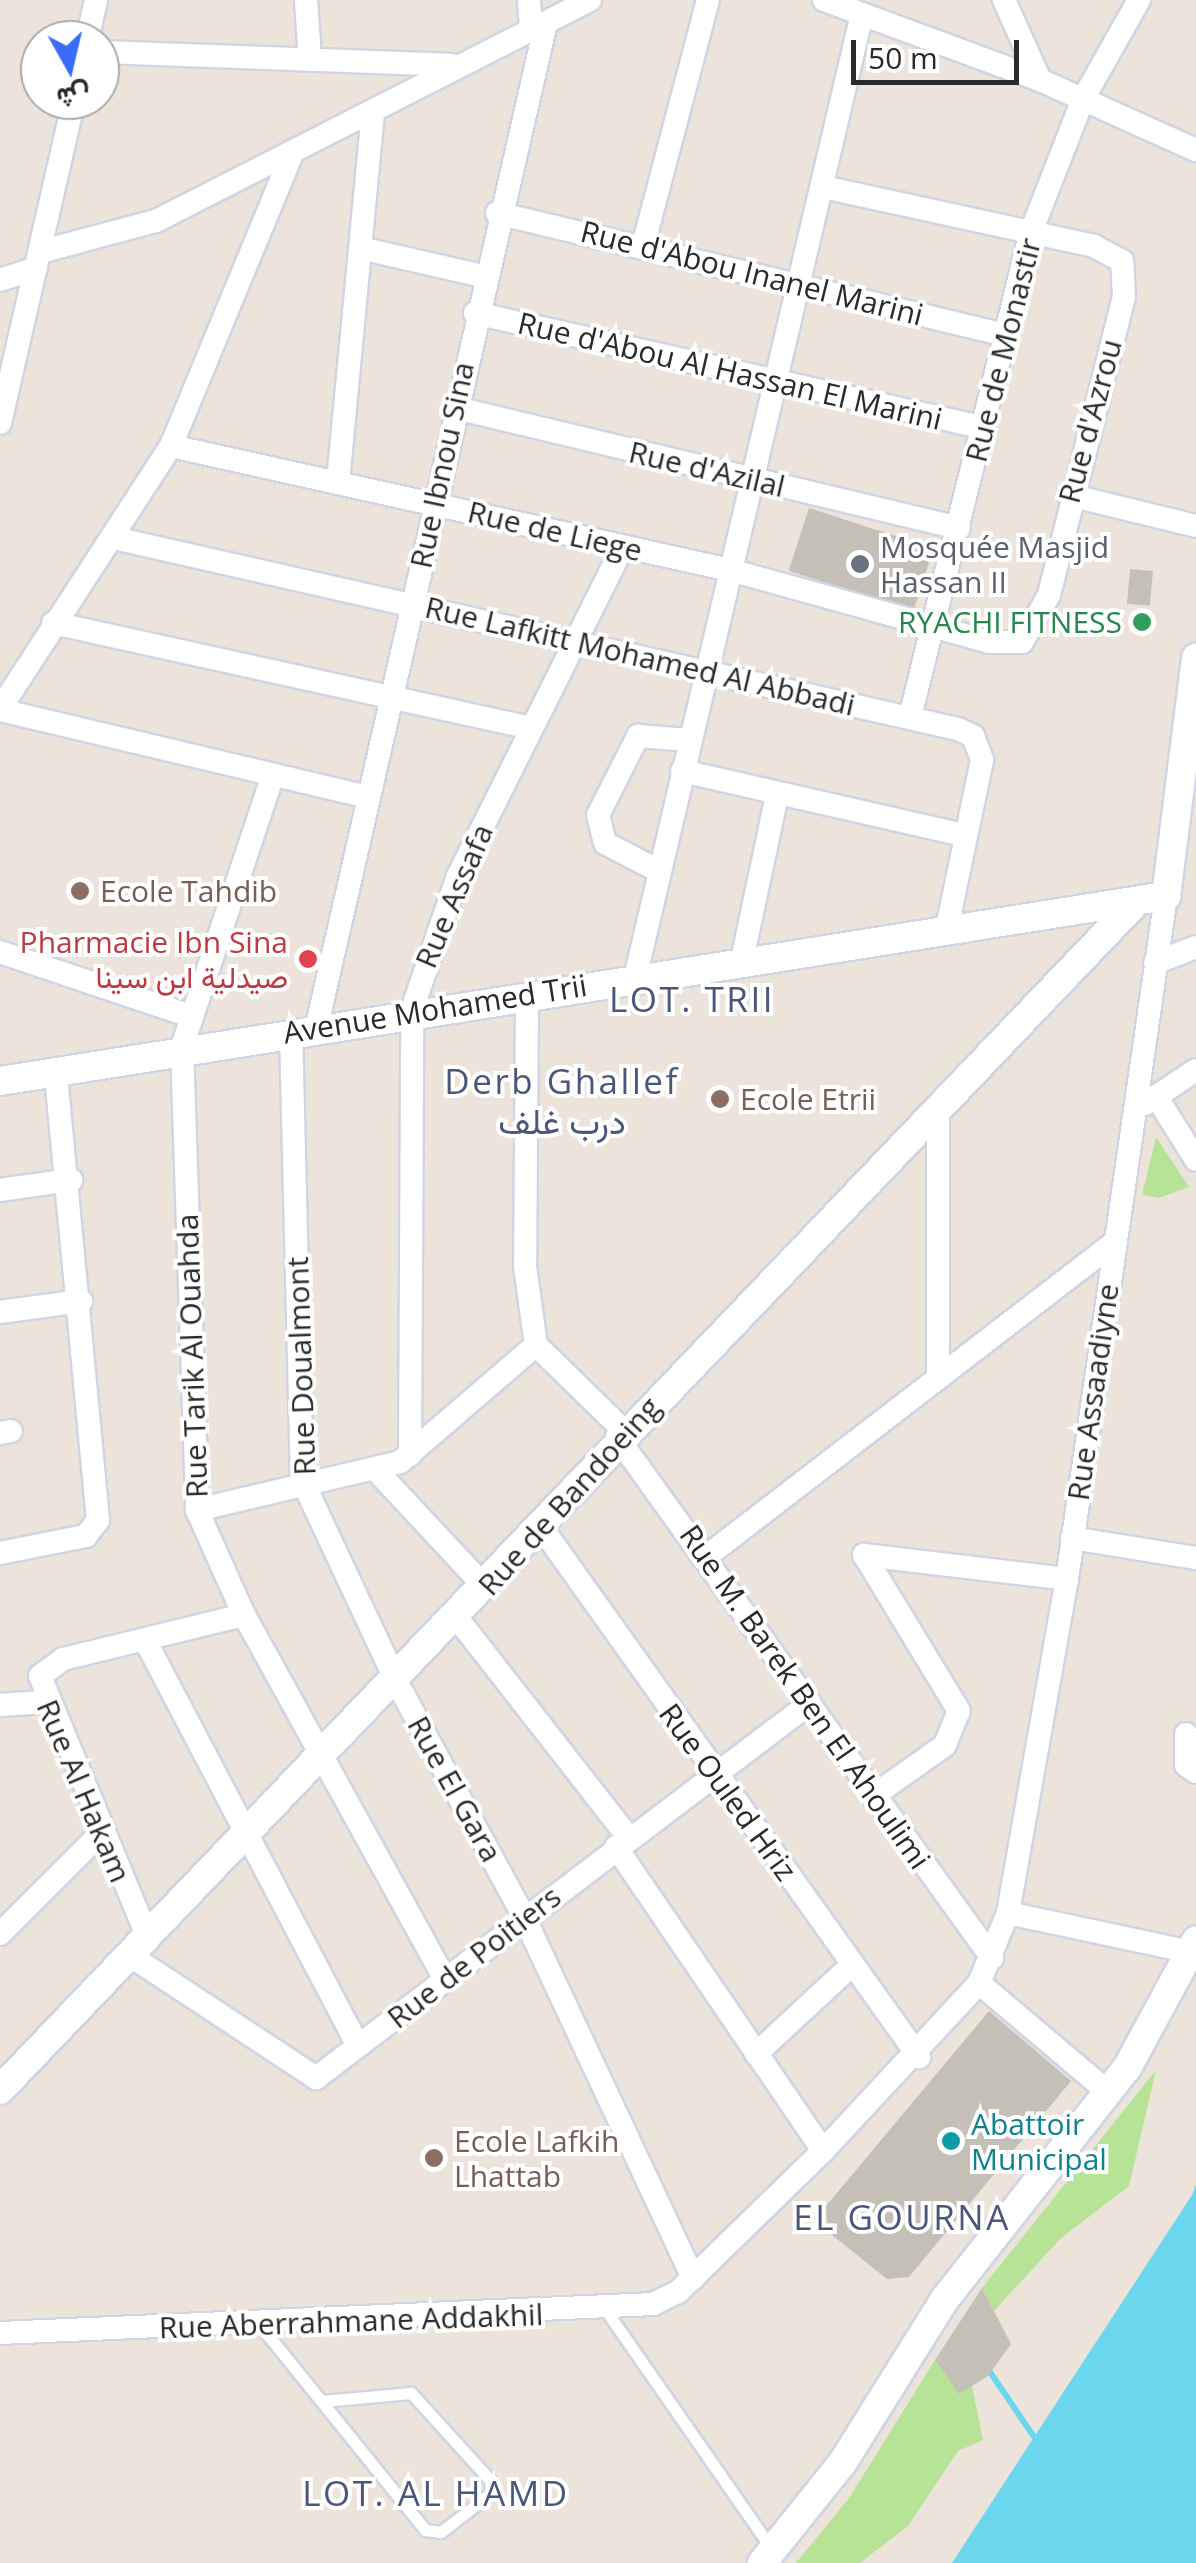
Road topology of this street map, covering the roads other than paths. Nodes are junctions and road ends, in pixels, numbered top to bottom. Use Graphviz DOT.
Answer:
graph roads {
  1 [pos="306,0"];
  2 [pos="529,0"];
  3 [pos="590,0"];
  4 [pos="708,0"];
  5 [pos="824,0"];
  6 [pos="1004,0"];
  7 [pos="1139,0"];
  8 [pos="862,14"];
  9 [pos="538,27"];
  10 [pos="120,53"];
  11 [pos="310,60"];
  12 [pos="452,65"];
  13 [pos="1040,80"];
  14 [pos="1082,99"];
  15 [pos="372,116"];
  16 [pos="70,120"];
  17 [pos="1196,150"];
  18 [pos="292,154"];
  19 [pos="823,187"];
  20 [pos="498,214"];
  21 [pos="1031,232"];
  22 [pos="643,246"];
  23 [pos="364,250"];
  24 [pos="38,260"];
  25 [pos="483,276"];
  26 [pos="0,280"];
  27 [pos="800,284"];
  28 [pos="475,314"];
  29 [pos="1005,335"];
  30 [pos="772,380"];
  31 [pos="456,408"];
  32 [pos="0,424"];
  33 [pos="985,428"];
  34 [pos="170,446"];
  35 [pos="750,480"];
  36 [pos="338,482"];
  37 [pos="1069,496"];
  38 [pos="435,503"];
  39 [pos="1196,526"];
  40 [pos="959,528"];
  41 [pos="114,538"];
  42 [pos="623,547"];
  43 [pos="730,570"];
  44 [pos="412,603"];
  45 [pos="53,623"];
  46 [pos="937,626"];
  47 [pos="576,639"];
  48 [pos="1196,658"];
  49 [pos="705,676"];
  50 [pos="391,696"];
  51 [pos="0,709"];
  52 [pos="910,717"];
  53 [pos="529,728"];
  54 [pos="689,740"];
  55 [pos="682,771"];
  56 [pos="273,775"];
  57 [pos="778,795"];
  58 [pos="363,796"];
  59 [pos="1186,824"];
  60 [pos="964,835"];
  61 [pos="655,869"];
  62 [pos="1168,883"];
  63 [pos="1137,901"];
  64 [pos="947,927"];
  65 [pos="1196,947"];
  66 [pos="0,952"];
  67 [pos="742,960"];
  68 [pos="1155,962"];
  69 [pos="635,978"];
  70 [pos="528,996"];
  71 [pos="412,1010"];
  72 [pos="190,1016"];
  73 [pos="304,1028"];
  74 [pos="182,1046"];
  75 [pos="1196,1070"];
  76 [pos="56,1072"];
  77 [pos="0,1081"];
  78 [pos="1147,1102"];
  79 [pos="938,1114"];
  80 [pos="1196,1160"];
  81 [pos="72,1180"];
  82 [pos="0,1190"];
  83 [pos="1115,1242"];
  84 [pos="81,1301"];
  85 [pos="0,1312"];
  86 [pos="536,1345"];
  87 [pos="938,1377"];
  88 [pos="620,1433"];
  89 [pos="410,1455"];
  90 [pos="375,1469"];
  91 [pos="302,1480"];
  92 [pos="197,1510"];
  93 [pos="540,1524"];
  94 [pos="1072,1538"];
  95 [pos="0,1552"];
  96 [pos="706,1556"];
  97 [pos="1196,1558"];
  98 [pos="1067,1579"];
  99 [pos="486,1588"];
  100 [pos="244,1615"];
  101 [pos="458,1618"];
  102 [pos="146,1642"];
  103 [pos="396,1680"];
  104 [pos="45,1702"];
  105 [pos="810,1703"];
  106 [pos="0,1705"];
  107 [pos="1186,1734"];
  108 [pos="321,1755"];
  109 [pos="1196,1772"];
  110 [pos="714,1774"];
  111 [pos="874,1796"];
  112 [pos="102,1832"];
  113 [pos="246,1833"];
  114 [pos="622,1842"];
  115 [pos="1008,1913"];
  116 [pos="524,1917"];
  117 [pos="0,1934"];
  118 [pos="140,1947"];
  119 [pos="1193,1947"];
  120 [pos="992,1958"];
  121 [pos="852,1964"];
  122 [pos="444,1978"];
  123 [pos="979,1983"];
  124 [pos="358,2046"];
  125 [pos="756,2054"];
  126 [pos="919,2057"];
  127 [pos="0,2090"];
  128 [pos="1109,2092"];
  129 [pos="823,2151"];
  130 [pos="693,2278"];
  131 [pos="607,2312"];
  132 [pos="258,2324"];
  133 [pos="0,2333"];
  134 [pos="322,2401"];
  135 [pos="768,2558"];
  1 -- 11 [label="street"];
  2 -- 9 [label="street, Rue Ibnou Sina"];
  3 -- 9 [label="street"];
  4 -- 22 [label="street"];
  5 -- 8 [label="street"];
  6 -- 13 [label="street"];
  7 -- 14 [label="street, Rue de Monastir"];
  8 -- 13 [label="street"];
  8 -- 19 [label="street"];
  9 -- 12 [label="street"];
  9 -- 20 [label="street, Rue Ibnou Sina"];
  10 -- 11 [label="street"];
  11 -- 12 [label="street"];
  12 -- 15 [label="street"];
  13 -- 14 [label="street"];
  14 -- 17 [label="street"];
  14 -- 21 [label="street, Rue de Monastir"];
  15 -- 18 [label="street"];
  15 -- 23 [label="street"];
  16 -- 24 [label="street"];
  18 -- 24 [label="street"];
  18 -- 34 [label="street"];
  19 -- 21 [label="street, Rue d'Azrou"];
  19 -- 27 [label="street"];
  20 -- 22 [label="street, Rue d'Abou Inanel Marini"];
  20 -- 25 [label="street, Rue Ibnou Sina"];
  21 -- 29 [label="street, Rue de Monastir"];
  21 -- 37 [label="street, Rue d'Azrou"];
  22 -- 27 [label="street, Rue d'Abou Inanel Marini"];
  23 -- 25 [label="street"];
  23 -- 36 [label="street"];
  24 -- 26 [label="street"];
  24 -- 32 [label="street"];
  25 -- 28 [label="street, Rue Ibnou Sina"];
  27 -- 29 [label="street, Rue d'Abou Inanel Marini"];
  27 -- 30 [label="street"];
  28 -- 30 [label="street, Rue d'Abou Al Hassan El Marini"];
  28 -- 31 [label="street, Rue Ibnou Sina"];
  29 -- 33 [label="street, Rue de Monastir"];
  30 -- 33 [label="street, Rue d'Abou Al Hassan El Marini"];
  30 -- 35 [label="street"];
  31 -- 35 [label="street, Rue d'Azilal"];
  31 -- 38 [label="street, Rue Ibnou Sina"];
  33 -- 40 [label="street, Rue de Monastir"];
  34 -- 36 [label="street, Rue de Liege"];
  34 -- 41 [label="street"];
  35 -- 40 [label="street, Rue d'Azilal"];
  35 -- 43 [label="street"];
  36 -- 38 [label="street, Rue de Liege"];
  37 -- 39 [label="street"];
  37 -- 46 [label="street, Rue d'Azrou"];
  38 -- 42 [label="street, Rue de Liege"];
  38 -- 44 [label="street, Rue Ibnou Sina"];
  40 -- 46 [label="street, Rue de Monastir"];
  41 -- 44 [label="street, Rue Lafkitt Mohamed Al Abbadi"];
  41 -- 45 [label="street"];
  42 -- 43 [label="street, Rue de Liege"];
  42 -- 47 [label="street, Rue Assafa"];
  43 -- 46 [label="street, Rue de Liege"];
  43 -- 49 [label="street"];
  44 -- 47 [label="street, Rue Lafkitt Mohamed Al Abbadi"];
  44 -- 50 [label="street, Rue Ibnou Sina"];
  45 -- 50 [label="street"];
  45 -- 51 [label="street"];
  46 -- 52 [label="street, Rue de Monastir"];
  47 -- 49 [label="street, Rue Lafkitt Mohamed Al Abbadi"];
  47 -- 53 [label="street, Rue Assafa"];
  48 -- 59 [label="street"];
  49 -- 52 [label="street, Rue Lafkitt Mohamed Al Abbadi"];
  49 -- 54 [label="street"];
  50 -- 53 [label="street"];
  50 -- 58 [label="street, Rue Ibnou Sina"];
  51 -- 56 [label="street"];
  52 -- 60 [label="street, Rue Lafkitt Mohamed Al Abbadi"];
  53 -- 71 [label="street, Rue Assafa"];
  54 -- 55 [label="street"];
  54 -- 61 [label="street"];
  55 -- 57 [label="street"];
  55 -- 61 [label="street"];
  56 -- 58 [label="street"];
  56 -- 72 [label="street, Rue Tarik Al Ouahda"];
  57 -- 60 [label="street"];
  57 -- 67 [label="street"];
  58 -- 73 [label="street, Rue Ibnou Sina"];
  59 -- 62 [label="street"];
  60 -- 64 [label="street, Rue Lafkitt Mohamed Al Abbadi"];
  61 -- 69 [label="street"];
  62 -- 63 [label="street, Avenue Mohamed Trii"];
  62 -- 68 [label="street, Rue Assaadiyne"];
  63 -- 64 [label="street, Avenue Mohamed Trii"];
  63 -- 79 [label="street, Rue de Bandoeing"];
  64 -- 67 [label="street, Avenue Mohamed Trii"];
  65 -- 68 [label="street"];
  66 -- 72 [label="street"];
  67 -- 69 [label="street, Avenue Mohamed Trii"];
  68 -- 78 [label="street, Rue Assaadiyne"];
  69 -- 70 [label="street, Avenue Mohamed Trii"];
  70 -- 71 [label="street, Avenue Mohamed Trii"];
  70 -- 86 [label="street"];
  71 -- 73 [label="street, Avenue Mohamed Trii"];
  71 -- 89 [label="street, Rue Assafa"];
  72 -- 74 [label="street, Rue Tarik Al Ouahda"];
  73 -- 74 [label="street, Avenue Mohamed Trii"];
  73 -- 91 [label="street, Rue Doualmont"];
  74 -- 76 [label="street, Avenue Mohamed Trii"];
  74 -- 92 [label="street, Rue Tarik Al Ouahda"];
  75 -- 78 [label="street"];
  76 -- 77 [label="street, Avenue Mohamed Trii"];
  76 -- 81 [label="street"];
  78 -- 80 [label="street"];
  78 -- 83 [label="street, Rue Assaadiyne"];
  79 -- 87 [label="street"];
  79 -- 88 [label="street, Rue de Bandoeing"];
  81 -- 82 [label="street"];
  81 -- 84 [label="street"];
  83 -- 87 [label="street"];
  83 -- 94 [label="street, Rue Assaadiyne"];
  84 -- 85 [label="street"];
  84 -- 95 [label="street"];
  86 -- 88 [label="street, Rue M. Barek Ben El Ahoulimi"];
  86 -- 89 [label="street"];
  87 -- 96 [label="street"];
  88 -- 93 [label="street, Rue de Bandoeing"];
  88 -- 96 [label="street, Rue M. Barek Ben El Ahoulimi"];
  89 -- 90 [label="street"];
  90 -- 91 [label="street"];
  90 -- 99 [label="street"];
  91 -- 92 [label="street"];
  91 -- 103 [label="street, Rue Doualmont"];
  92 -- 100 [label="street, Rue Tarik Al Ouahda"];
  93 -- 99 [label="street, Rue de Bandoeing"];
  93 -- 110 [label="street, Rue Ouled Hriz"];
  94 -- 97 [label="street"];
  94 -- 98 [label="street, Rue Assaadiyne"];
  96 -- 105 [label="street, Rue M. Barek Ben El Ahoulimi"];
  98 -- 111 [label="street"];
  98 -- 115 [label="street, Rue Assaadiyne"];
  99 -- 101 [label="street, Rue de Bandoeing"];
  100 -- 102 [label="street, Rue Al Hakam"];
  100 -- 108 [label="street, Rue Tarik Al Ouahda"];
  101 -- 103 [label="street, Rue de Bandoeing"];
  101 -- 114 [label="street"];
  102 -- 104 [label="street, Rue Al Hakam"];
  102 -- 113 [label="street"];
  103 -- 108 [label="street, Rue de Bandoeing"];
  103 -- 116 [label="street, Rue El Gara"];
  104 -- 106 [label="street"];
  104 -- 112 [label="street, Rue Al Hakam"];
  105 -- 110 [label="street, Rue de Poitiers"];
  105 -- 111 [label="street, Rue M. Barek Ben El Ahoulimi"];
  107 -- 109 [label="street"];
  108 -- 113 [label="street, Rue de Bandoeing"];
  108 -- 122 [label="street, Rue Tarik Al Ouahda"];
  110 -- 114 [label="street, Rue de Poitiers"];
  110 -- 121 [label="street, Rue Ouled Hriz"];
  111 -- 120 [label="street, Rue M. Barek Ben El Ahoulimi"];
  112 -- 117 [label="street"];
  112 -- 118 [label="street, Rue Al Hakam"];
  113 -- 118 [label="street, Rue de Bandoeing"];
  113 -- 124 [label="street"];
  114 -- 116 [label="street, Rue de Poitiers"];
  114 -- 125 [label="street"];
  115 -- 119 [label="street"];
  115 -- 120 [label="street, Rue Assaadiyne"];
  116 -- 122 [label="street, Rue de Poitiers"];
  116 -- 130 [label="street, Rue El Gara"];
  118 -- 124 [label="street, Rue de Poitiers"];
  118 -- 127 [label="street, Rue de Bandoeing"];
  119 -- 128 [label="street"];
  120 -- 123 [label="street, Rue Assaadiyne"];
  121 -- 125 [label="street"];
  121 -- 126 [label="street, Rue Ouled Hriz"];
  122 -- 124 [label="street, Rue de Poitiers"];
  123 -- 126 [label="street, Rue Assaadiyne"];
  123 -- 128 [label="street"];
  125 -- 129 [label="street"];
  126 -- 129 [label="street, Rue Assaadiyne"];
  128 -- 135 [label="street"];
  129 -- 130 [label="street, Rue Aberrahmane Addakhil"];
  130 -- 131 [label="street, Rue Aberrahmane Addakhil"];
  131 -- 132 [label="street, Rue Aberrahmane Addakhil"];
  131 -- 135 [label="lane"];
  132 -- 133 [label="street, Rue Aberrahmane Addakhil"];
  132 -- 134 [label="lane"];
  134 -- 134 [label="lane"];
}
